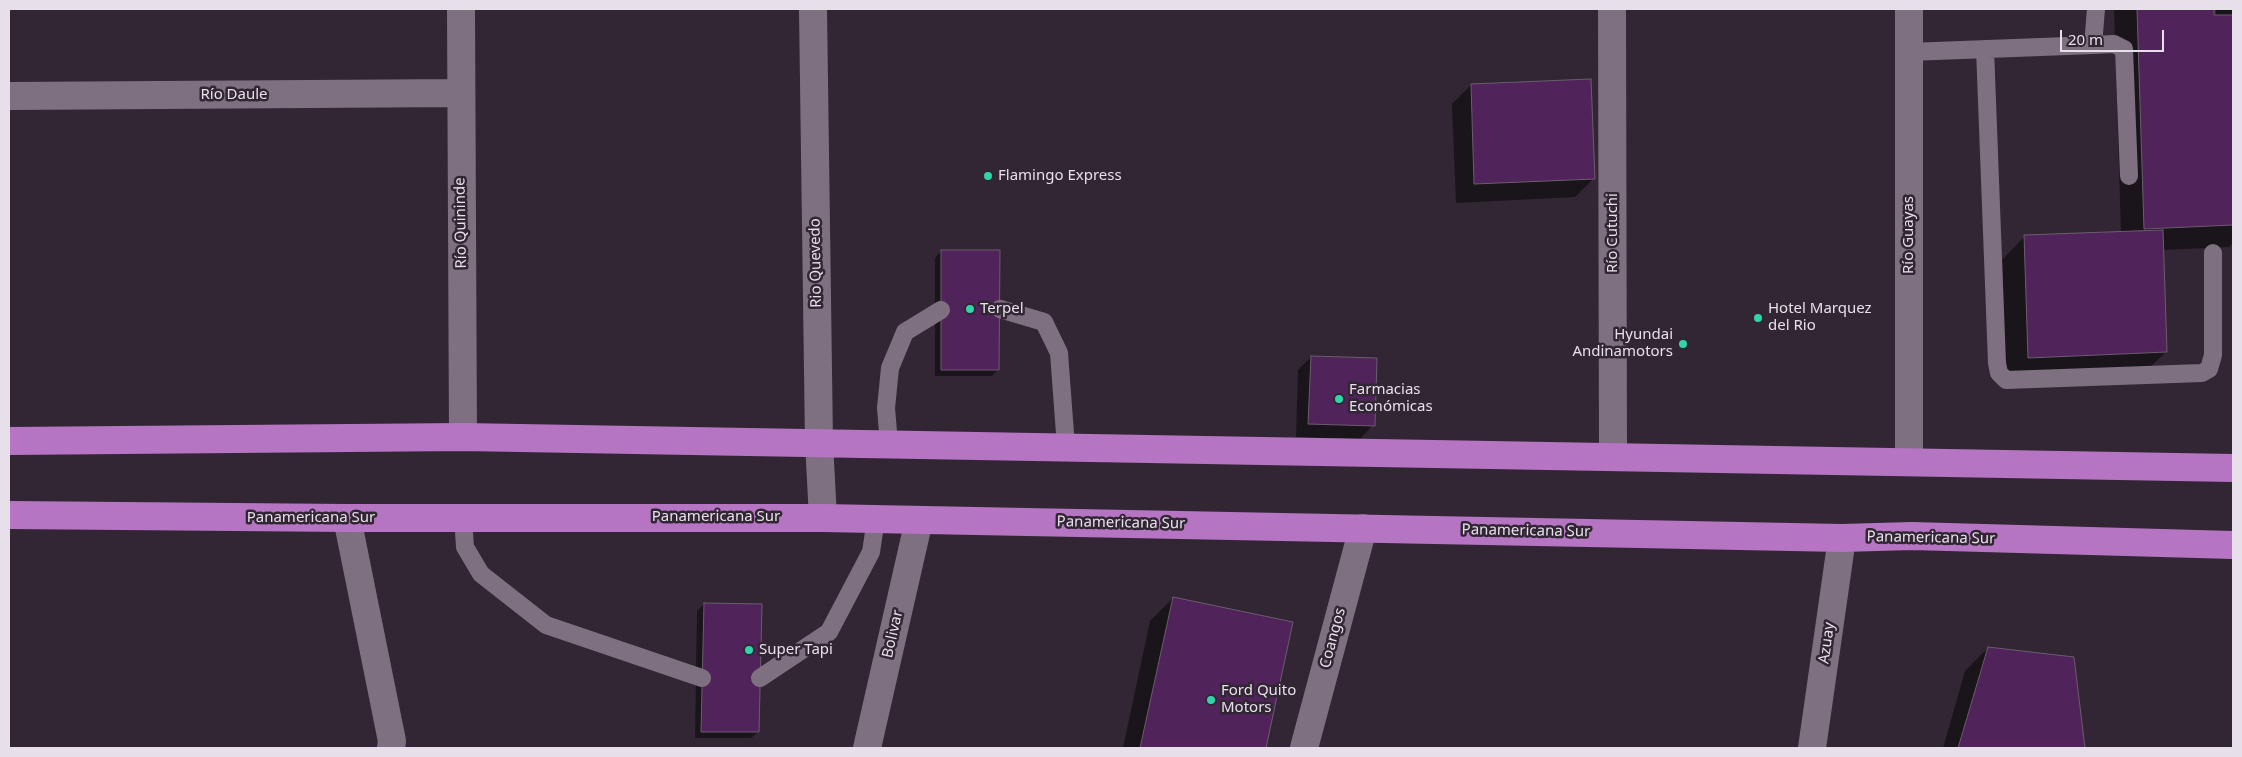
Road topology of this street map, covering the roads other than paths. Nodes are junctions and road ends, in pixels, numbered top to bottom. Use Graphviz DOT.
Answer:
graph roads {
  1 [pos="461,9"];
  2 [pos="813,9"];
  3 [pos="1612,9"];
  4 [pos="1909,9"];
  5 [pos="2096,9"];
  6 [pos="2093,45"];
  7 [pos="1985,49"];
  8 [pos="1909,52"];
  9 [pos="460,93"];
  10 [pos="9,96"];
  11 [pos="2129,176"];
  12 [pos="2213,253"];
  13 [pos="1000,309"];
  14 [pos="940,310"];
  15 [pos="463,438"];
  16 [pos="9,441"];
  17 [pos="819,443"];
  18 [pos="889,444"];
  19 [pos="1066,447"];
  20 [pos="1614,457"];
  21 [pos="1909,462"];
  22 [pos="2233,468"];
  23 [pos="9,515"];
  24 [pos="463,517"];
  25 [pos="347,518"];
  26 [pos="822,518"];
  27 [pos="876,519"];
  28 [pos="919,520"];
  29 [pos="1363,528"];
  30 [pos="1842,538"];
  31 [pos="2233,545"];
  32 [pos="702,678"];
  33 [pos="760,678"];
  34 [pos="391,748"];
  35 [pos="867,748"];
  36 [pos="1304,748"];
  37 [pos="1812,748"];
  1 -- 9 [label="street, Río Quininde"];
  2 -- 17 [label="street, Rio Quevedo"];
  3 -- 20 [label="street, Río Cutuchi"];
  4 -- 8 [label="street, Río Guayas"];
  5 -- 6 [label="lane"];
  6 -- 7 [label="lane"];
  6 -- 11 [label="lane"];
  7 -- 8 [label="lane"];
  7 -- 12 [label="lane"];
  8 -- 21 [label="street, Río Guayas"];
  9 -- 10 [label="street, Río Daule"];
  9 -- 15 [label="street, Río Quininde"];
  13 -- 19 [label="lane"];
  14 -- 18 [label="lane"];
  15 -- 16 [label="highway"];
  15 -- 17 [label="highway"];
  17 -- 18 [label="highway"];
  17 -- 26 [label="street, Rio Quevedo"];
  18 -- 19 [label="highway"];
  19 -- 20 [label="highway"];
  20 -- 21 [label="highway"];
  21 -- 22 [label="highway"];
  23 -- 25 [label="highway, Panamericana Sur"];
  24 -- 25 [label="highway, Panamericana Sur"];
  24 -- 26 [label="highway, Panamericana Sur"];
  24 -- 32 [label="lane"];
  25 -- 34 [label="street"];
  26 -- 27 [label="highway, Panamericana Sur"];
  27 -- 28 [label="highway, Panamericana Sur"];
  27 -- 33 [label="lane"];
  28 -- 29 [label="highway, Panamericana Sur"];
  28 -- 35 [label="street, Bolivar"];
  29 -- 30 [label="highway, Panamericana Sur"];
  29 -- 36 [label="street, Coangos"];
  30 -- 31 [label="highway, Panamericana Sur"];
  30 -- 37 [label="street, Azuay"];
}
